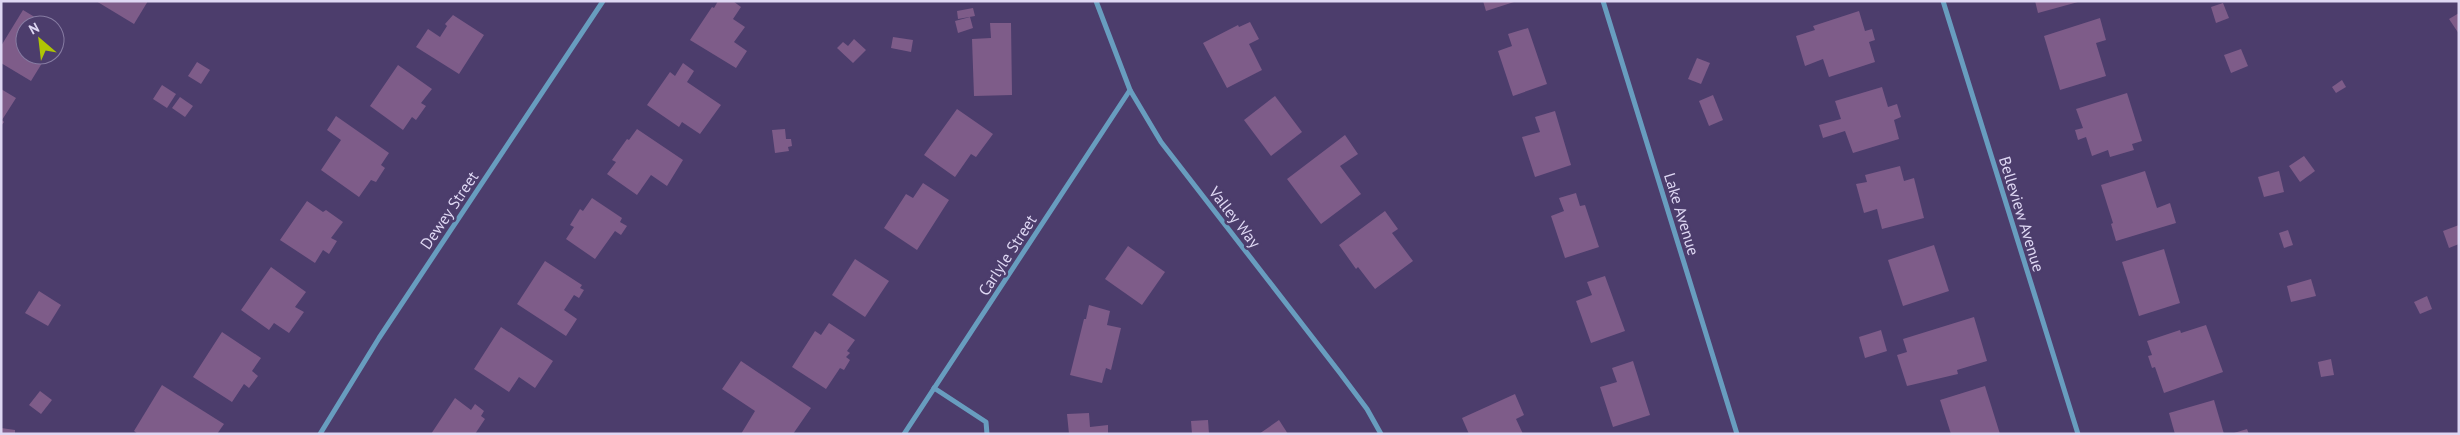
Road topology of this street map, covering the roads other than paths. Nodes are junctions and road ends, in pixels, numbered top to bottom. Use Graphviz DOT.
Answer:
graph roads {
  1 [pos="603,1"];
  2 [pos="1096,1"];
  3 [pos="1603,1"];
  4 [pos="1943,1"];
  5 [pos="1130,90"];
  6 [pos="934,388"];
  7 [pos="320,434"];
  8 [pos="904,434"];
  9 [pos="988,434"];
  10 [pos="1380,434"];
  11 [pos="1737,434"];
  12 [pos="2078,434"];
  1 -- 7 [label="street, Dewey Street"];
  2 -- 5 [label="street, Valley Way"];
  3 -- 11 [label="street, Lake Avenue"];
  4 -- 12 [label="street, Belleview Avenue"];
  5 -- 6 [label="street, Carlyle Street"];
  5 -- 10 [label="street, Valley Way"];
  6 -- 8 [label="street, Carlyle Street"];
  6 -- 9 [label="street"];
}
